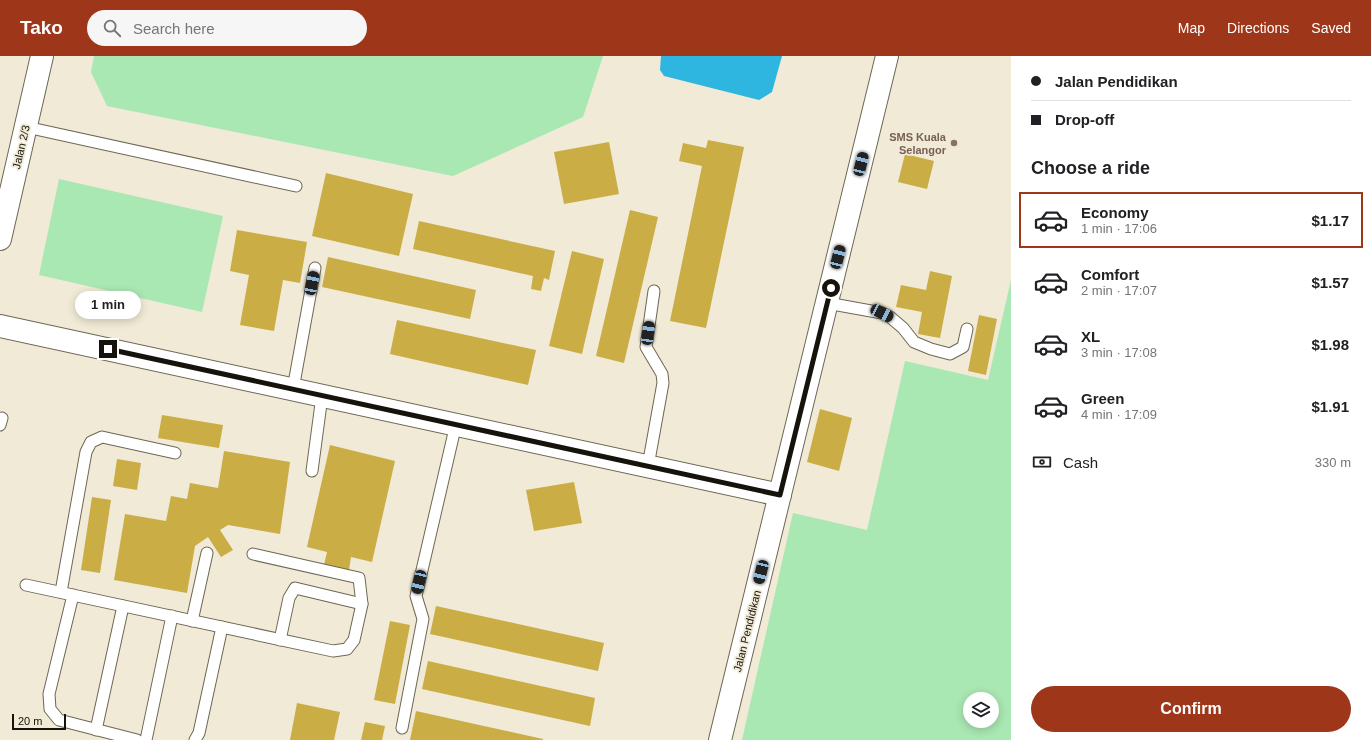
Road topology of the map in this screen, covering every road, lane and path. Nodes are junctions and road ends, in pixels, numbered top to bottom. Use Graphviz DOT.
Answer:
graph roads {
  1 [pos="42,56"];
  2 [pos="887,56"];
  3 [pos="26,127"];
  4 [pos="296,186"];
  5 [pos="0,239"];
  6 [pos="315,268"];
  7 [pos="654,291"];
  8 [pos="827,303"];
  9 [pos="0,326"];
  10 [pos="967,329"];
  11 [pos="293,389"];
  12 [pos="322,396"];
  13 [pos="456,424"];
  14 [pos="175,453"];
  15 [pos="648,466"];
  16 [pos="312,471"];
  17 [pos="780,495"];
  18 [pos="207,553"];
  19 [pos="253,554"];
  20 [pos="26,585"];
  21 [pos="61,592"];
  22 [pos="73,595"];
  23 [pos="362,604"];
  24 [pos="123,606"];
  25 [pos="172,616"];
  26 [pos="192,621"];
  27 [pos="222,627"];
  28 [pos="280,640"];
  29 [pos="402,728"];
  30 [pos="96,730"];
  31 [pos="137,740"];
  32 [pos="146,740"];
  33 [pos="194,740"];
  34 [pos="720,740"];
  1 -- 3 [label="street, Jalan 2/3"];
  2 -- 8 [label="street, Jalan Pendidikan"];
  3 -- 4 [label="lane"];
  3 -- 5 [label="street, Jalan 2/3"];
  6 -- 11 [label="lane"];
  7 -- 15 [label="lane"];
  8 -- 10 [label="lane"];
  8 -- 17 [label="street, Jalan Pendidikan"];
  9 -- 11 [label="street"];
  11 -- 12 [label="street"];
  12 -- 13 [label="street"];
  12 -- 16 [label="lane"];
  13 -- 15 [label="street"];
  13 -- 29 [label="lane"];
  14 -- 21 [label="lane"];
  15 -- 17 [label="street"];
  17 -- 34 [label="street, Jalan Pendidikan"];
  18 -- 26 [label="lane"];
  19 -- 23 [label="lane"];
  20 -- 21 [label="lane"];
  21 -- 22 [label="lane"];
  22 -- 24 [label="lane"];
  22 -- 30 [label="lane"];
  23 -- 28 [label="lane"];
  23 -- 28 [label="lane"];
  24 -- 25 [label="lane"];
  24 -- 30 [label="lane"];
  25 -- 26 [label="lane"];
  25 -- 32 [label="lane"];
  26 -- 27 [label="lane"];
  27 -- 28 [label="lane"];
  27 -- 33 [label="lane"];
  30 -- 31 [label="lane"];
}
